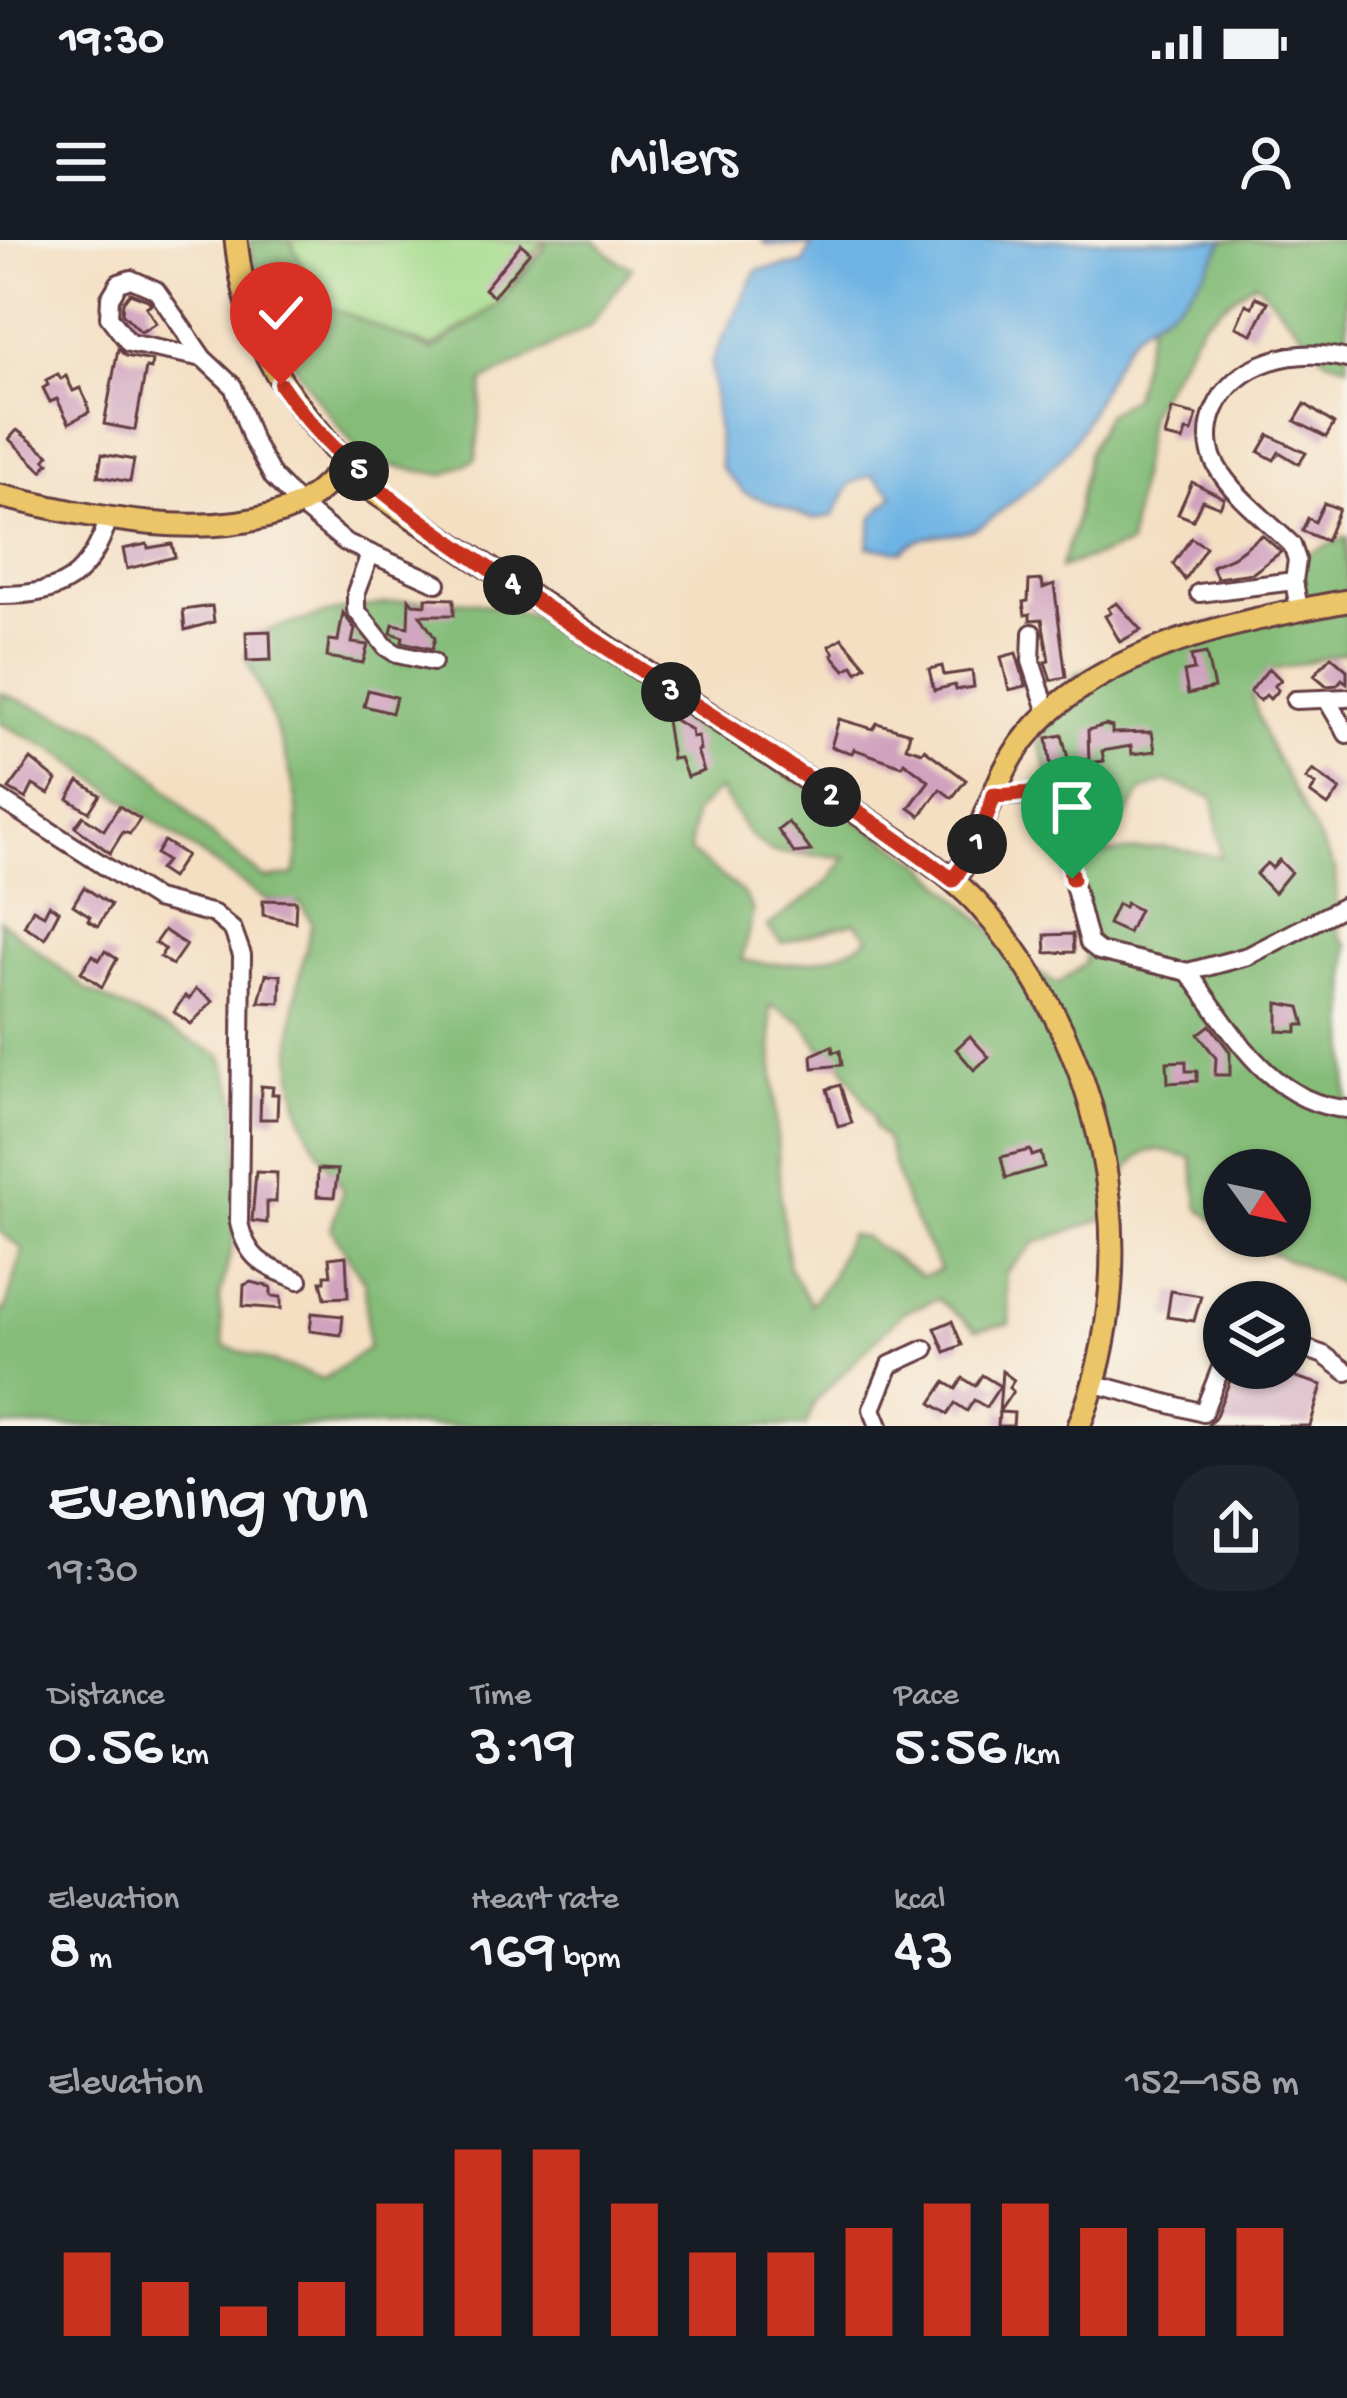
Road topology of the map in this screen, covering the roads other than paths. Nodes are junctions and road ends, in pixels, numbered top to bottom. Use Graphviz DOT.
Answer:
graph roads {
  1 [pos="236,240"];
  2 [pos="203,358"];
  3 [pos="1347,359"];
  4 [pos="347,464"];
  5 [pos="0,496"];
  6 [pos="300,505"];
  7 [pos="109,518"];
  8 [pos="370,554"];
  9 [pos="1294,581"];
  10 [pos="437,583"];
  11 [pos="1199,593"];
  12 [pos="0,596"];
  13 [pos="1347,601"];
  14 [pos="1299,609"];
  15 [pos="1032,633"];
  16 [pos="434,662"];
  17 [pos="1347,698"];
  18 [pos="1295,700"];
  19 [pos="1327,700"];
  20 [pos="1048,713"];
  21 [pos="1347,734"];
  22 [pos="994,795"];
  23 [pos="0,799"];
  24 [pos="953,880"];
  25 [pos="1347,905"];
  26 [pos="1188,972"];
  27 [pos="1347,1109"];
  28 [pos="299,1280"];
  29 [pos="925,1348"];
  30 [pos="1311,1350"];
  31 [pos="1347,1372"];
  32 [pos="1096,1384"];
  33 [pos="1213,1389"];
  34 [pos="879,1426"];
  35 [pos="1079,1426"];
  1 -- 4 [label="main road"];
  2 -- 2 [label="street"];
  2 -- 6 [label="street"];
  3 -- 9 [label="street"];
  4 -- 6 [label="main road"];
  4 -- 24 [label="main road"];
  5 -- 7 [label="main road"];
  6 -- 7 [label="main road"];
  6 -- 8 [label="street"];
  7 -- 12 [label="street"];
  8 -- 10 [label="street"];
  8 -- 16 [label="street"];
  9 -- 11 [label="street"];
  9 -- 14 [label="street"];
  13 -- 14 [label="main road"];
  14 -- 20 [label="main road"];
  15 -- 20 [label="street"];
  17 -- 19 [label="street"];
  18 -- 19 [label="street"];
  19 -- 21 [label="street"];
  20 -- 22 [label="main road"];
  22 -- 24 [label="main road"];
  22 -- 26 [label="street"];
  23 -- 28 [label="street"];
  24 -- 32 [label="main road"];
  25 -- 26 [label="street"];
  26 -- 27 [label="street"];
  29 -- 34 [label="street"];
  30 -- 31 [label="street"];
  32 -- 33 [label="street"];
  32 -- 35 [label="main road"];
}
